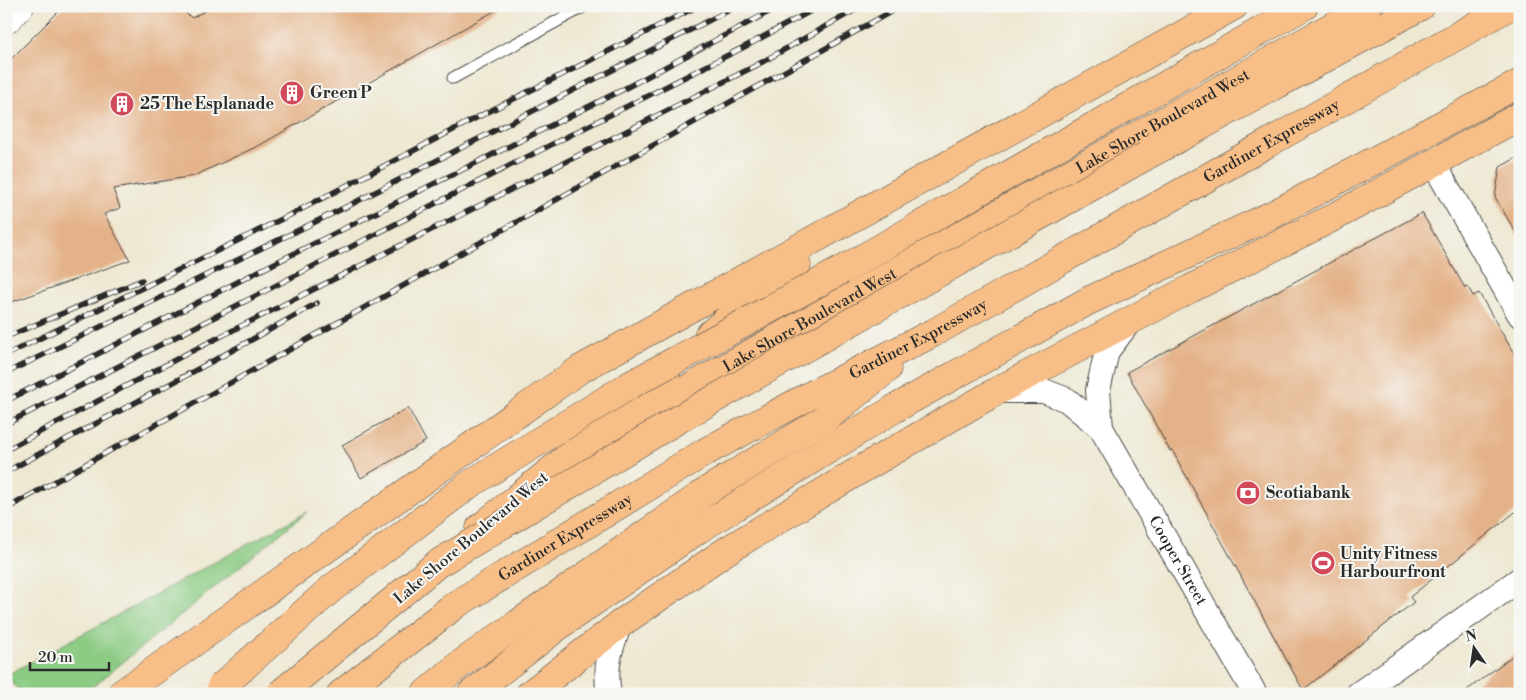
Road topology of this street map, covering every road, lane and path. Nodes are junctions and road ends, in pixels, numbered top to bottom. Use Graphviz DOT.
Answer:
graph roads {
  1 [pos="20,6"];
  2 [pos="585,6"];
  3 [pos="1234,6"];
  4 [pos="1304,6"];
  5 [pos="1368,6"];
  6 [pos="1421,6"];
  7 [pos="1510,6"];
  8 [pos="6,20"];
  9 [pos="453,78"];
  10 [pos="1514,84"];
  11 [pos="1520,116"];
  12 [pos="1434,164"];
  13 [pos="884,200"];
  14 [pos="1520,315"];
  15 [pos="1130,321"];
  16 [pos="933,333"];
  17 [pos="997,391"];
  18 [pos="1101,428"];
  19 [pos="570,455"];
  20 [pos="1520,579"];
  21 [pos="620,624"];
  22 [pos="121,694"];
  23 [pos="215,694"];
  24 [pos="280,694"];
  25 [pos="295,694"];
  26 [pos="341,694"];
  27 [pos="425,694"];
  28 [pos="471,694"];
  29 [pos="530,694"];
  30 [pos="609,694"];
  31 [pos="1255,694"];
  32 [pos="1358,694"];
  1 -- 8 [label="street"];
  2 -- 9 [label="lane"];
  3 -- 13 [label="highway"];
  4 -- 23 [label="highway, bridge"];
  5 -- 19 [label="highway, Lake Shore Boulevard West"];
  6 -- 24 [label="highway, bridge"];
  7 -- 16 [label="highway, Gardiner Expressway"];
  10 -- 28 [label="highway"];
  11 -- 12 [label="highway"];
  12 -- 14 [label="street"];
  12 -- 15 [label="highway"];
  13 -- 19 [label="highway"];
  13 -- 22 [label="highway"];
  15 -- 17 [label="highway"];
  15 -- 18 [label="street, Cooper Street"];
  16 -- 26 [label="highway, Gardiner Expressway"];
  16 -- 27 [label="highway"];
  17 -- 18 [label="street, Cooper Street"];
  17 -- 21 [label="highway"];
  18 -- 31 [label="street, Cooper Street"];
  19 -- 25 [label="highway, Lake Shore Boulevard West"];
  20 -- 32 [label="street"];
  21 -- 29 [label="highway"];
  21 -- 30 [label="street"];
}
